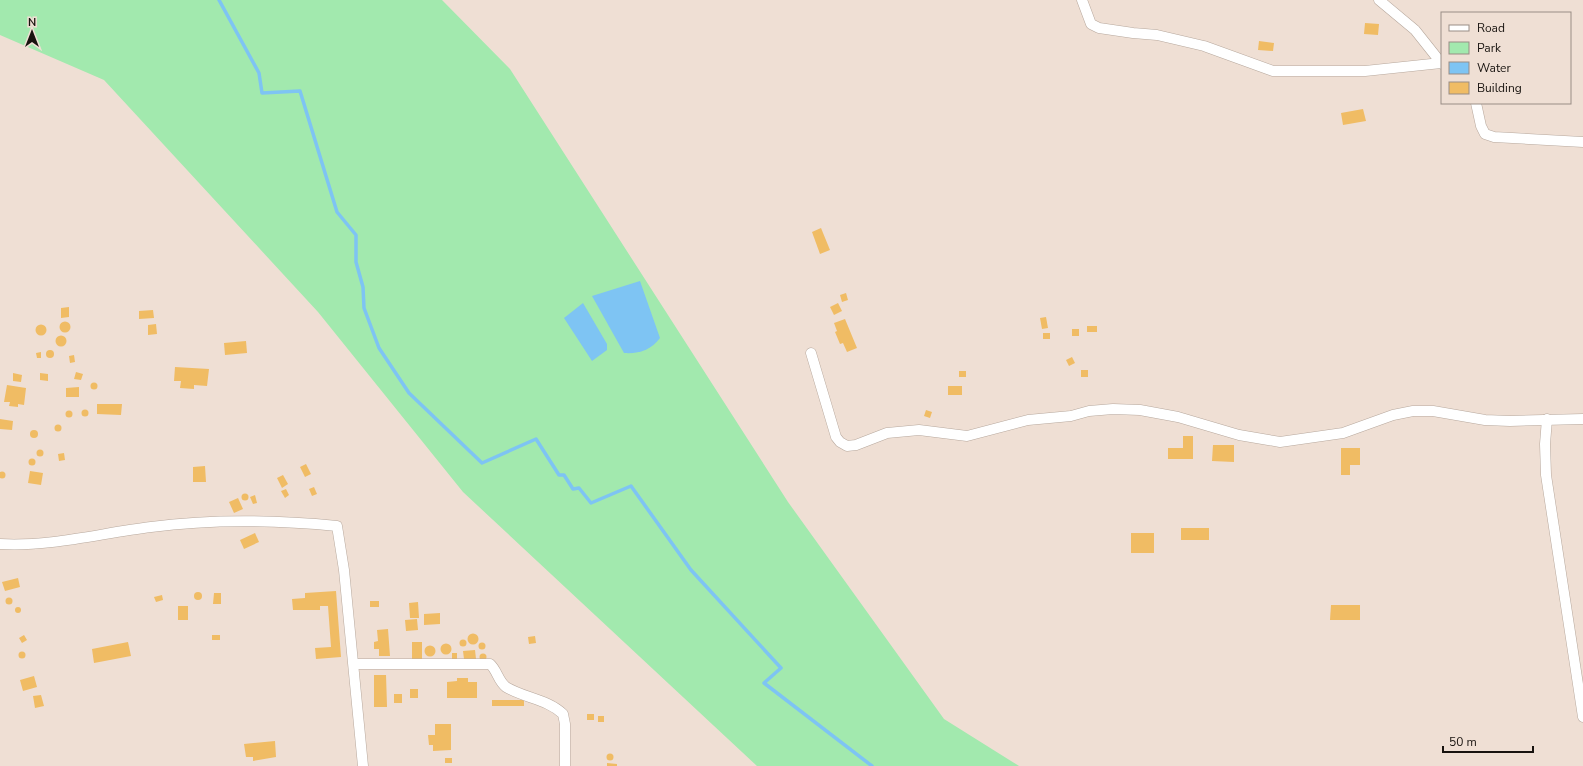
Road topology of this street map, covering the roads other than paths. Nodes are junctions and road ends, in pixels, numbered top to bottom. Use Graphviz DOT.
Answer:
graph roads {
  1 [pos="1082,0"];
  2 [pos="1379,0"];
  3 [pos="1441,63"];
  4 [pos="1476,104"];
  5 [pos="1583,142"];
  6 [pos="811,353"];
  7 [pos="1547,419"];
  8 [pos="1583,419"];
  9 [pos="0,544"];
  10 [pos="354,664"];
  11 [pos="1583,717"];
  12 [pos="363,766"];
  13 [pos="565,766"];
  1 -- 3 [label="street"];
  2 -- 3 [label="street"];
  4 -- 5 [label="street"];
  6 -- 7 [label="street"];
  7 -- 8 [label="street"];
  7 -- 11 [label="street"];
  9 -- 10 [label="street"];
  10 -- 12 [label="street"];
  10 -- 13 [label="street"];
}
